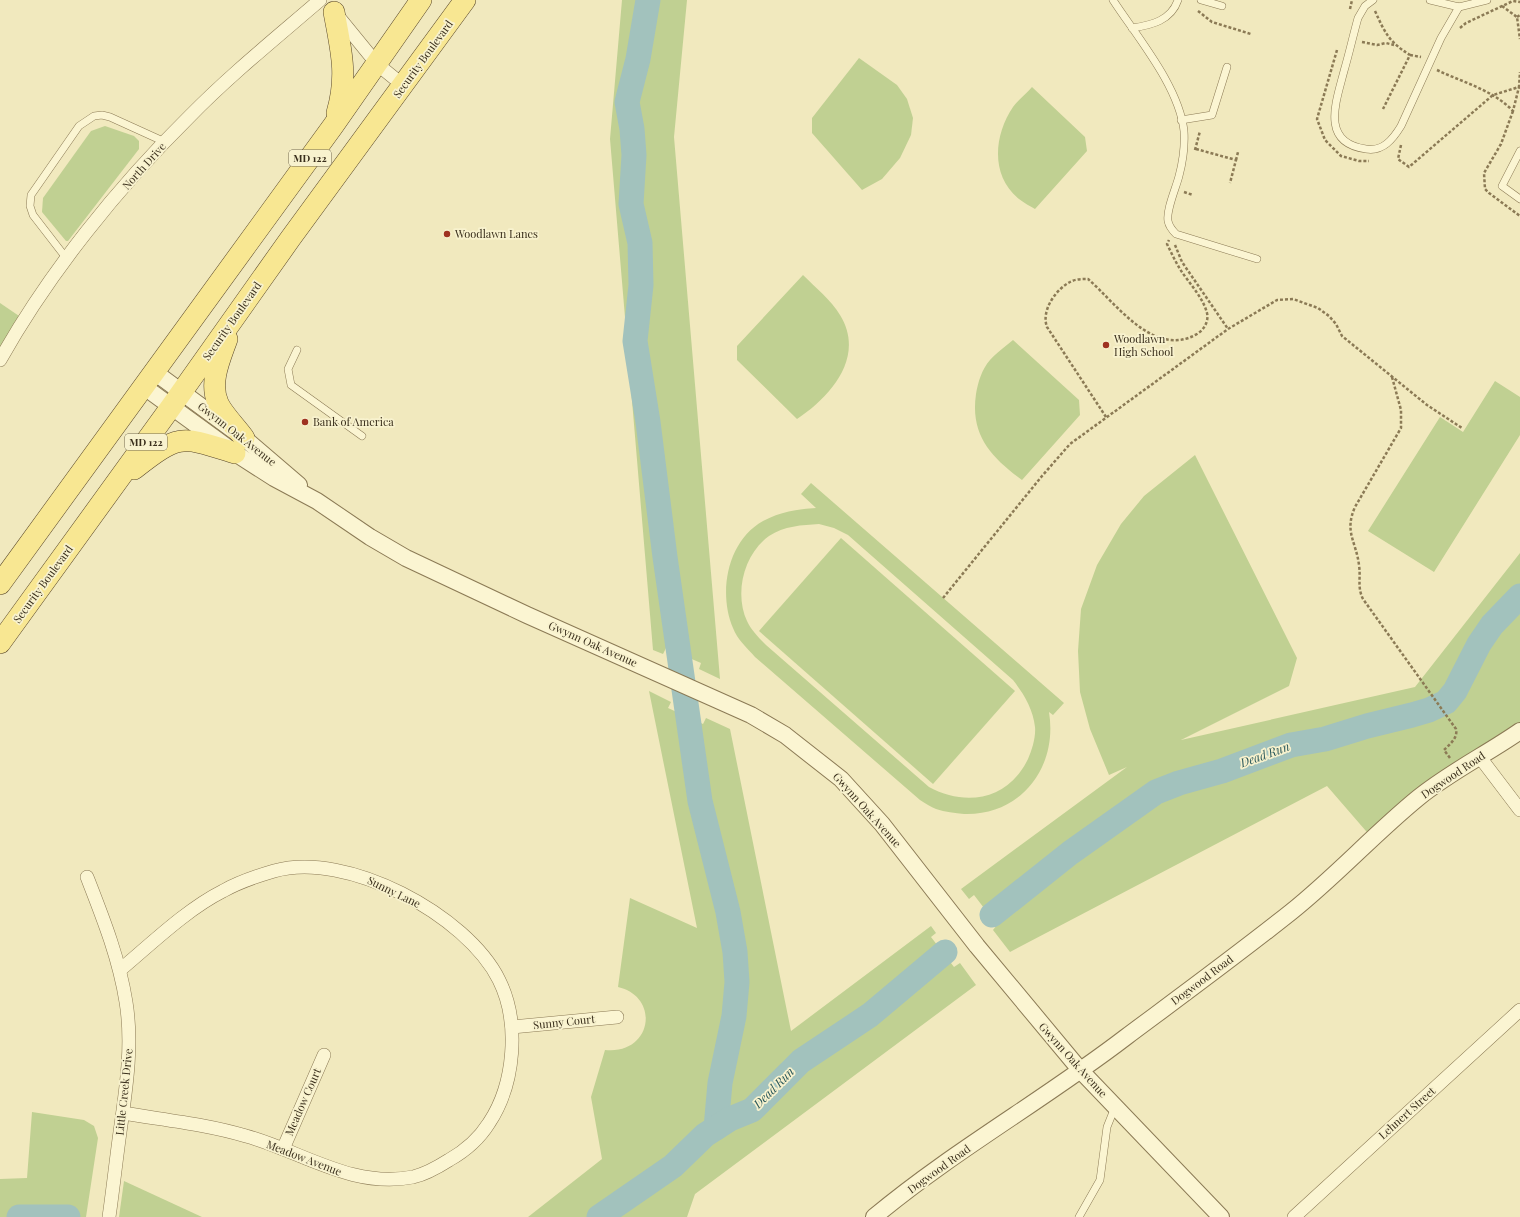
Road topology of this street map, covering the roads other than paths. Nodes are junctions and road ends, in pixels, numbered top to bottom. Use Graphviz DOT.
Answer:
graph roads {
  1 [pos="421,0"];
  2 [pos="465,0"];
  3 [pos="1112,0"];
  4 [pos="1178,0"];
  5 [pos="1201,0"];
  6 [pos="1430,0"];
  7 [pos="1487,0"];
  8 [pos="1372,1"];
  9 [pos="326,4"];
  10 [pos="1222,6"];
  11 [pos="1459,7"];
  12 [pos="1132,28"];
  13 [pos="377,64"];
  14 [pos="1227,67"];
  15 [pos="404,86"];
  16 [pos="1181,120"];
  17 [pos="333,126"];
  18 [pos="165,142"];
  19 [pos="1520,151"];
  20 [pos="1520,199"];
  21 [pos="67,259"];
  22 [pos="1257,259"];
  23 [pos="234,318"];
  24 [pos="297,350"];
  25 [pos="0,360"];
  26 [pos="148,378"];
  27 [pos="177,399"];
  28 [pos="362,436"];
  29 [pos="240,445"];
  30 [pos="114,486"];
  31 [pos="0,584"];
  32 [pos="0,643"];
  33 [pos="1520,730"];
  34 [pos="1478,756"];
  35 [pos="1520,810"];
  36 [pos="87,877"];
  37 [pos="120,970"];
  38 [pos="1520,1010"];
  39 [pos="617,1017"];
  40 [pos="512,1027"];
  41 [pos="324,1055"];
  42 [pos="1081,1071"];
  43 [pos="1116,1107"];
  44 [pos="123,1113"];
  45 [pos="282,1149"];
  46 [pos="109,1216"];
  47 [pos="878,1216"];
  48 [pos="1079,1217"];
  49 [pos="1222,1217"];
  50 [pos="1294,1217"];
  1 -- 13 [label="main road, MD 122"];
  2 -- 15 [label="main road, Security Boulevard / MD 122"];
  3 -- 12 [label="lane"];
  4 -- 12 [label="lane"];
  5 -- 10 [label="lane"];
  6 -- 11 [label="lane"];
  7 -- 11 [label="lane"];
  8 -- 11 [label="lane"];
  9 -- 13 [label="street"];
  9 -- 17 [label="main road"];
  9 -- 18 [label="street, North Drive"];
  12 -- 16 [label="lane"];
  13 -- 15 [label="street"];
  13 -- 17 [label="main road, MD 122"];
  14 -- 16 [label="lane"];
  15 -- 23 [label="main road, Security Boulevard / MD 122"];
  16 -- 22 [label="lane"];
  17 -- 26 [label="main road, MD 122"];
  18 -- 21 [label="street, North Drive"];
  18 -- 21 [label="lane"];
  19 -- 20 [label="lane"];
  21 -- 25 [label="street, North Drive"];
  23 -- 27 [label="main road, Security Boulevard / MD 122"];
  23 -- 29 [label="main road"];
  24 -- 28 [label="lane"];
  26 -- 27 [label="street, Gwynn Oak Avenue"];
  26 -- 31 [label="main road, MD 122"];
  27 -- 29 [label="street, Gwynn Oak Avenue"];
  27 -- 30 [label="main road, Security Boulevard / MD 122"];
  29 -- 30 [label="main road"];
  29 -- 42 [label="street, Gwynn Oak Avenue"];
  30 -- 32 [label="main road, Security Boulevard / MD 122"];
  33 -- 34 [label="street, Dogwood Road"];
  34 -- 35 [label="street"];
  34 -- 42 [label="street, Dogwood Road"];
  36 -- 37 [label="street, Little Creek Drive"];
  37 -- 40 [label="street, Sunny Lane"];
  37 -- 44 [label="street, Little Creek Drive"];
  38 -- 50 [label="street, Lehnert Street"];
  39 -- 40 [label="street, Sunny Court"];
  40 -- 45 [label="street, Meadow Avenue"];
  41 -- 45 [label="street, Meadow Court"];
  42 -- 43 [label="street, Gwynn Oak Avenue"];
  42 -- 47 [label="street, Dogwood Road"];
  43 -- 48 [label="lane"];
  43 -- 49 [label="street, Gwynn Oak Avenue"];
  44 -- 45 [label="street, Meadow Avenue"];
  44 -- 46 [label="street, Little Creek Drive"];
}
